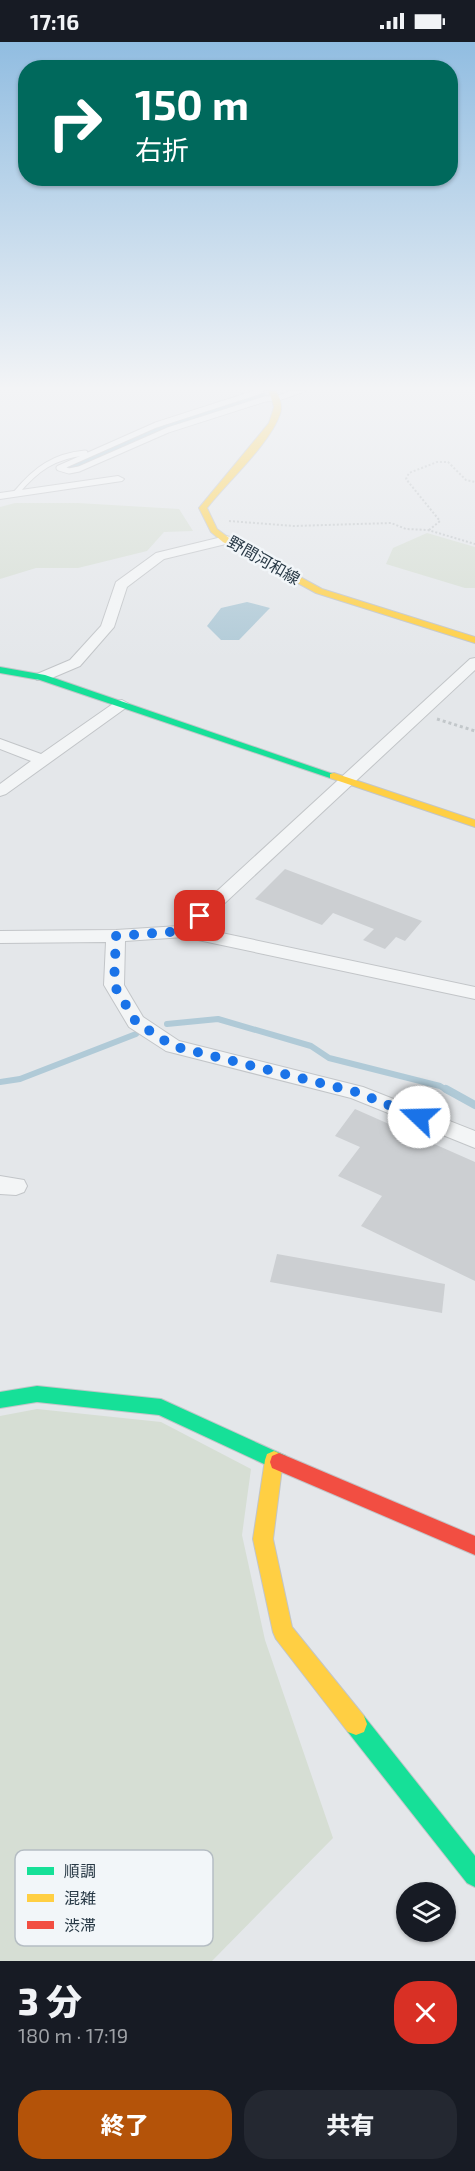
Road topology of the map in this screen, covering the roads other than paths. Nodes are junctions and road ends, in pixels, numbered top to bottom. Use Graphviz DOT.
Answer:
graph roads {
  1 [pos="26,481"];
  2 [pos="107,481"];
  3 [pos="224,481"];
  4 [pos="16,493"];
  5 [pos="0,496"];
  6 [pos="226,540"];
  7 [pos="475,640"];
  8 [pos="475,662"];
  9 [pos="0,670"];
  10 [pos="42,677"];
  11 [pos="122,704"];
  12 [pos="0,744"];
  13 [pos="42,760"];
  14 [pos="344,782"];
  15 [pos="0,791"];
  16 [pos="475,824"];
  17 [pos="184,931"];
  18 [pos="116,936"];
  19 [pos="0,937"];
  20 [pos="475,993"];
  21 [pos="475,1140"];
  22 [pos="0,1400"];
  23 [pos="274,1460"];
  24 [pos="475,1546"];
  25 [pos="475,1875"];
  1 -- 4 [label="lane"];
  2 -- 4 [label="street"];
  3 -- 6 [label="street, 野間河和線"];
  4 -- 5 [label="street"];
  6 -- 7 [label="street, 野間河和線"];
  6 -- 10 [label="street"];
  8 -- 14 [label="street"];
  9 -- 10 [label="street"];
  10 -- 11 [label="street"];
  11 -- 13 [label="street"];
  11 -- 14 [label="street"];
  12 -- 13 [label="street"];
  13 -- 15 [label="street"];
  14 -- 16 [label="street"];
  14 -- 17 [label="street"];
  17 -- 18 [label="street"];
  17 -- 20 [label="street"];
  18 -- 19 [label="street"];
  18 -- 21 [label="street"];
  22 -- 23 [label="street"];
  23 -- 24 [label="street"];
  23 -- 25 [label="street"];
}
